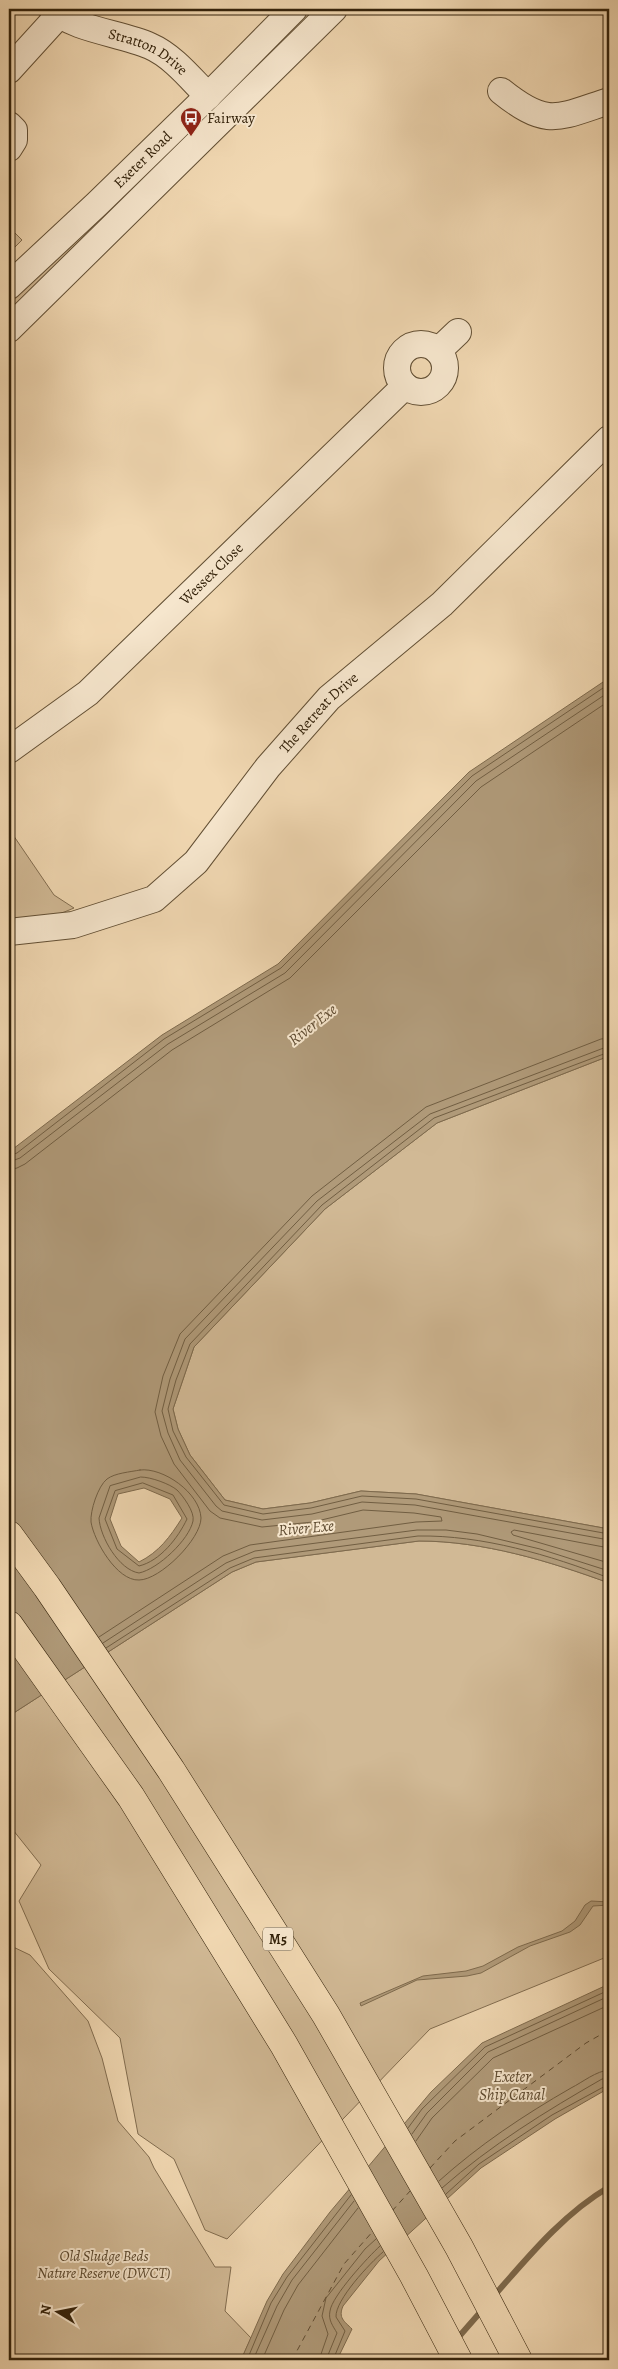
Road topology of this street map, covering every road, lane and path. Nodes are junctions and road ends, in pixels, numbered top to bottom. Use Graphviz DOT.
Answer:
graph roads {
  1 [pos="294,9"];
  2 [pos="334,9"];
  3 [pos="56,12"];
  4 [pos="9,70"];
  5 [pos="501,91"];
  6 [pos="208,96"];
  7 [pos="609,101"];
  8 [pos="9,125"];
  9 [pos="9,148"];
  10 [pos="9,286"];
  11 [pos="9,329"];
  12 [pos="458,332"];
  13 [pos="438,351"];
  14 [pos="405,386"];
  15 [pos="609,439"];
  16 [pos="9,750"];
  17 [pos="9,932"];
  18 [pos="9,1535"];
  19 [pos="9,1625"];
  20 [pos="458,2360"];
  21 [pos="518,2360"];
  1 -- 6 [label="street, Exeter Road"];
  2 -- 11 [label="street"];
  3 -- 4 [label="street"];
  3 -- 6 [label="street, Stratton Drive"];
  5 -- 7 [label="street"];
  6 -- 10 [label="street, Exeter Road"];
  8 -- 9 [label="street"];
  12 -- 13 [label="street"];
  13 -- 14 [label="street"];
  13 -- 14 [label="street"];
  14 -- 16 [label="street, Wessex Close"];
  15 -- 17 [label="street, The Retreat Drive"];
  18 -- 21 [label="highway, M5"];
  19 -- 20 [label="highway"];
}
